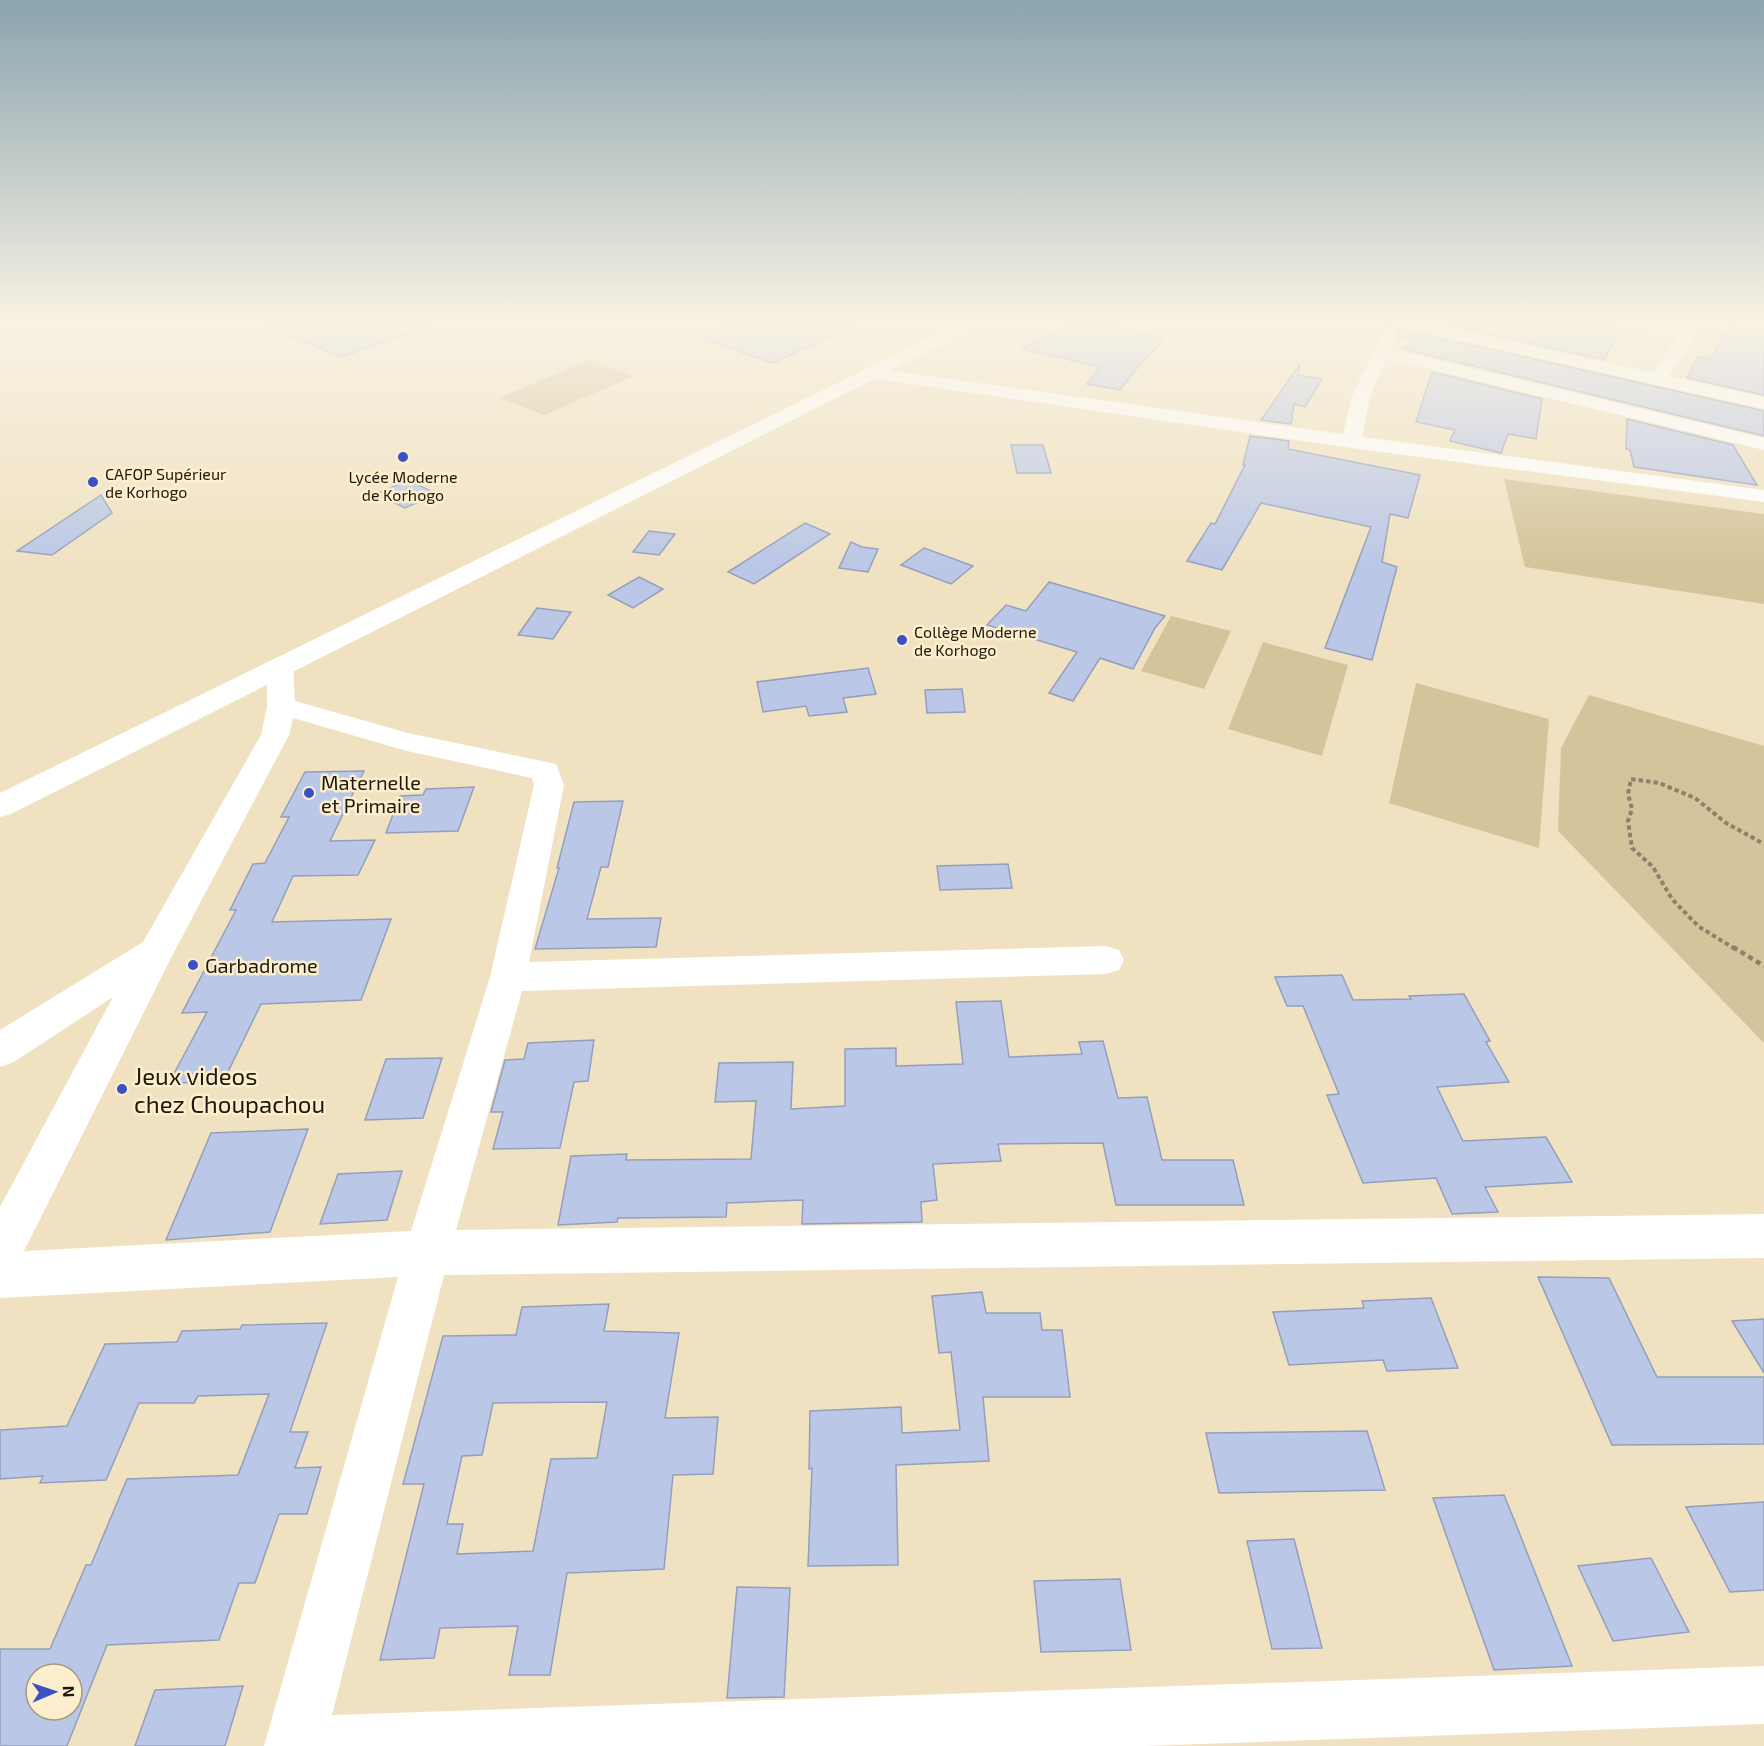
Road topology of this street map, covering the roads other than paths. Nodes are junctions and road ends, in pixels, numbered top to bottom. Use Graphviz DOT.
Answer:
graph roads {
  1 [pos="812,402"];
  2 [pos="1076,402"];
  3 [pos="1359,402"];
  4 [pos="1591,402"];
  5 [pos="1350,442"];
  6 [pos="1764,444"];
  7 [pos="1764,496"];
  8 [pos="280,686"];
  9 [pos="0,806"];
  10 [pos="156,952"];
  11 [pos="1106,960"];
  12 [pos="508,977"];
  13 [pos="0,1050"];
  14 [pos="1764,1236"];
  15 [pos="0,1252"];
  16 [pos="428,1253"];
  17 [pos="0,1275"];
  18 [pos="1764,1695"];
  19 [pos="294,1746"];
  1 -- 8 [label="street"];
  2 -- 5 [label="street"];
  3 -- 5 [label="street"];
  4 -- 6 [label="street"];
  5 -- 7 [label="street"];
  8 -- 9 [label="street"];
  8 -- 10 [label="street"];
  8 -- 12 [label="street"];
  10 -- 13 [label="street"];
  10 -- 15 [label="street"];
  11 -- 12 [label="street"];
  12 -- 16 [label="street"];
  14 -- 16 [label="street"];
  16 -- 17 [label="street"];
  16 -- 19 [label="street"];
  18 -- 19 [label="street"];
}
